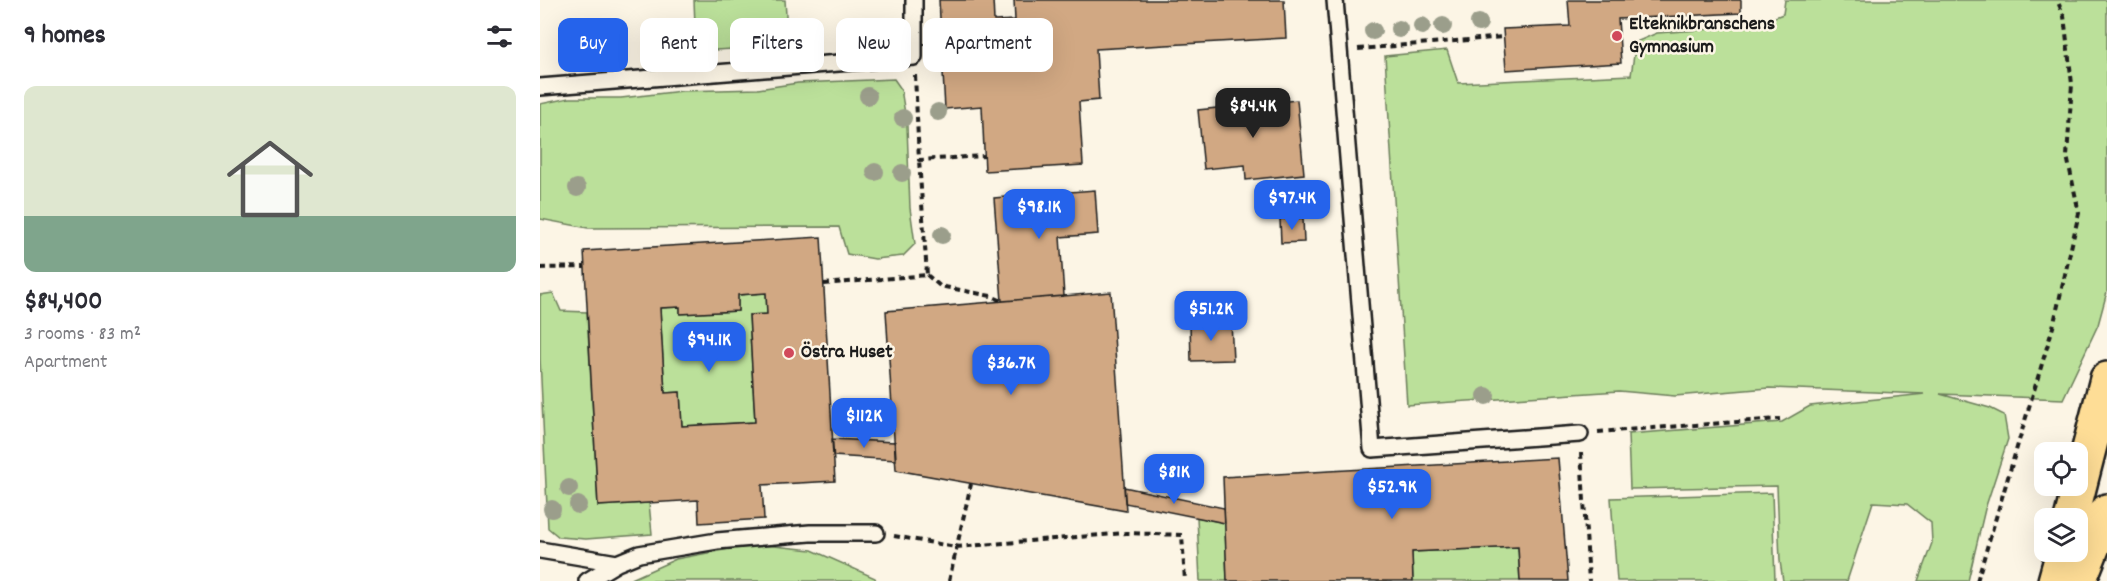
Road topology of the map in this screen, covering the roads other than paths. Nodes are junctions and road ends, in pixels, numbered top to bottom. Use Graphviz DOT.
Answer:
graph roads {
  1 [pos="914,0"];
  2 [pos="1335,0"];
  3 [pos="540,87"];
  4 [pos="2107,379"];
  5 [pos="1580,434"];
  6 [pos="2074,508"];
  7 [pos="2107,511"];
  8 [pos="876,533"];
  9 [pos="540,550"];
  10 [pos="2060,562"];
  11 [pos="617,563"];
  12 [pos="587,581"];
  13 [pos="2055,581"];
  14 [pos="2079,581"];
  1 -- 3 [label="lane"];
  2 -- 5 [label="lane"];
  4 -- 6 [label="highway"];
  7 -- 14 [label="highway"];
  8 -- 11 [label="lane"];
  9 -- 11 [label="lane"];
  10 -- 13 [label="highway"];
  11 -- 12 [label="lane"];
}
